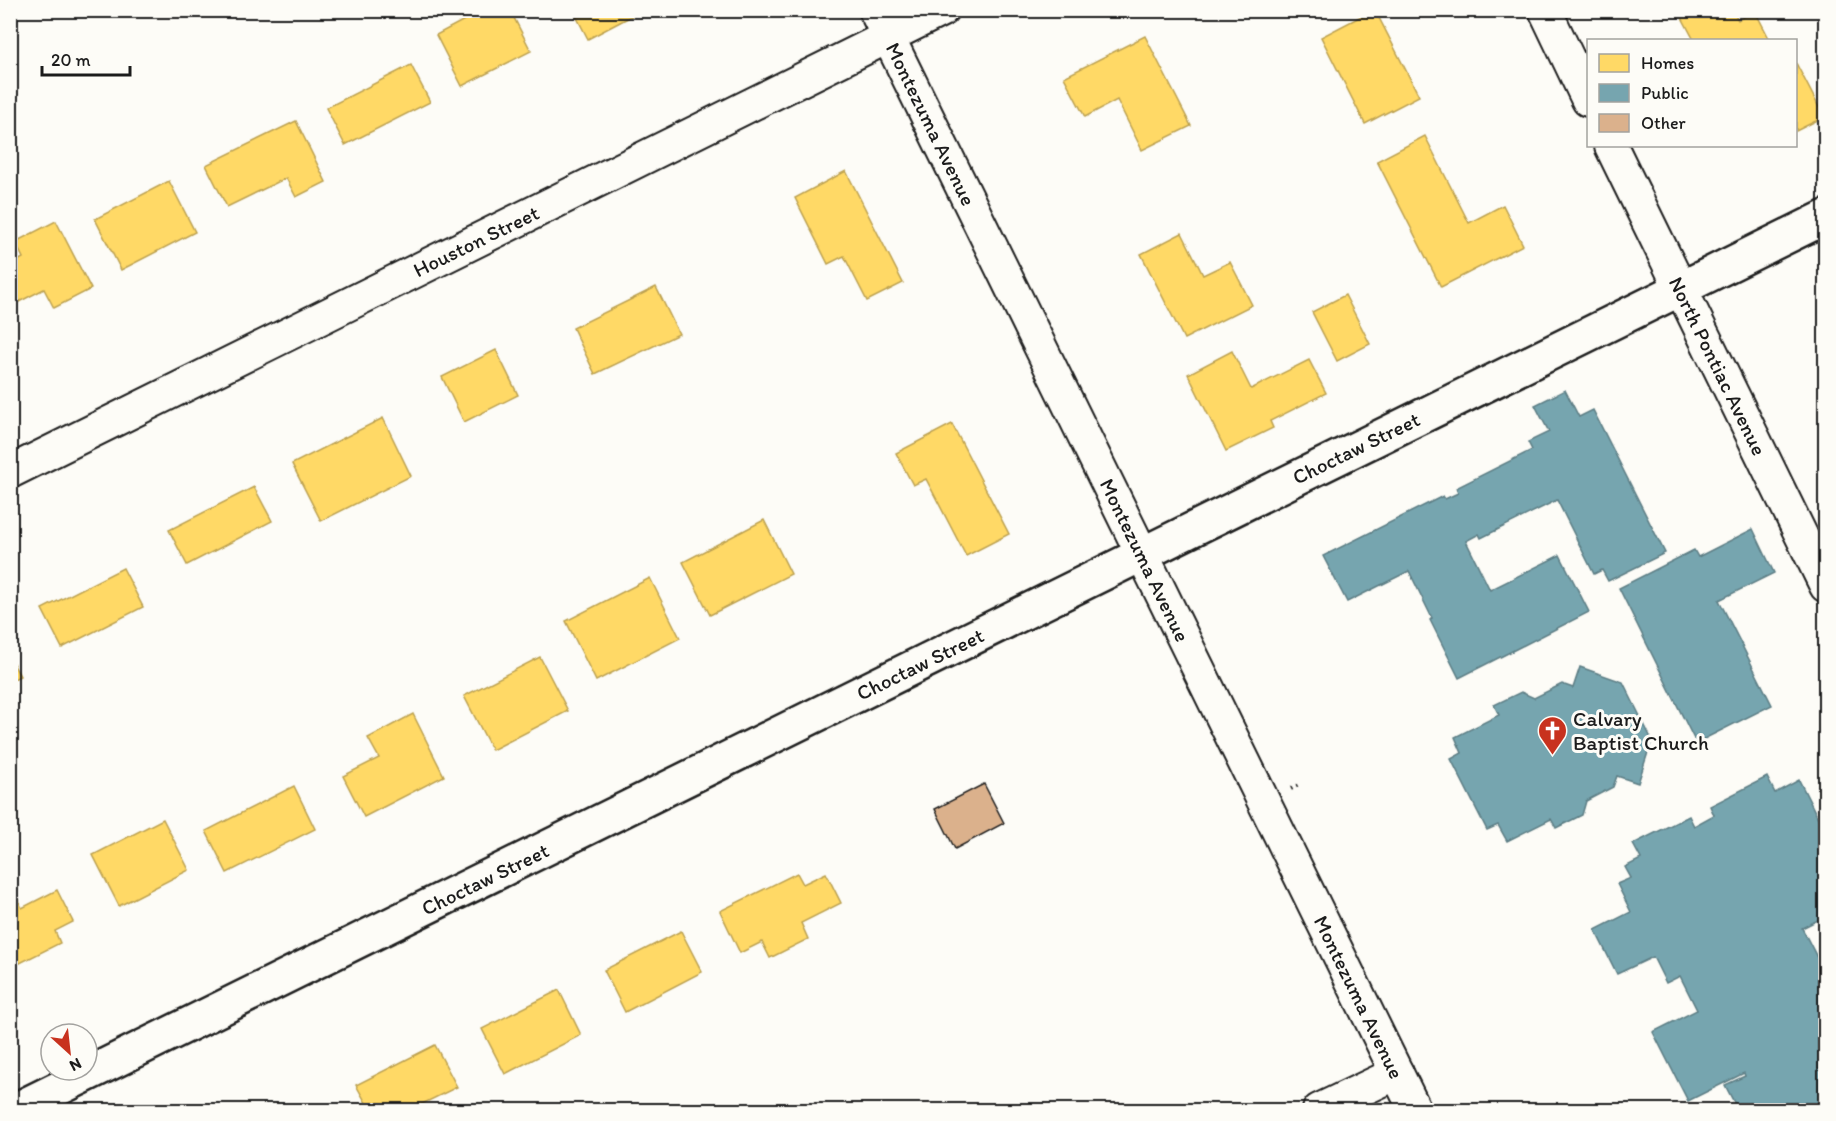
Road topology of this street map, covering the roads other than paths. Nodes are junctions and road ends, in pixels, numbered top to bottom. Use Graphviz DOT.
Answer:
graph roads {
  1 [pos="942,10"];
  2 [pos="1545,10"];
  3 [pos="881,24"];
  4 [pos="1587,98"];
  5 [pos="1611,147"];
  6 [pos="1826,217"];
  7 [pos="1680,288"];
  8 [pos="10,472"];
  9 [pos="1143,555"];
  10 [pos="1826,586"];
  11 [pos="1397,1072"];
  12 [pos="15,1110"];
  13 [pos="1319,1110"];
  14 [pos="1415,1110"];
  1 -- 3 [label="street, Houston Street"];
  2 -- 4 [label="street"];
  3 -- 8 [label="street, Houston Street"];
  3 -- 9 [label="street, Montezuma Avenue"];
  5 -- 7 [label="street, North Pontiac Avenue"];
  6 -- 7 [label="street, Choctaw Street"];
  7 -- 9 [label="street, Choctaw Street"];
  7 -- 10 [label="street, North Pontiac Avenue"];
  9 -- 11 [label="street, Montezuma Avenue"];
  9 -- 12 [label="street, Choctaw Street"];
  11 -- 13 [label="street"];
  11 -- 14 [label="street, Montezuma Avenue"];
}
